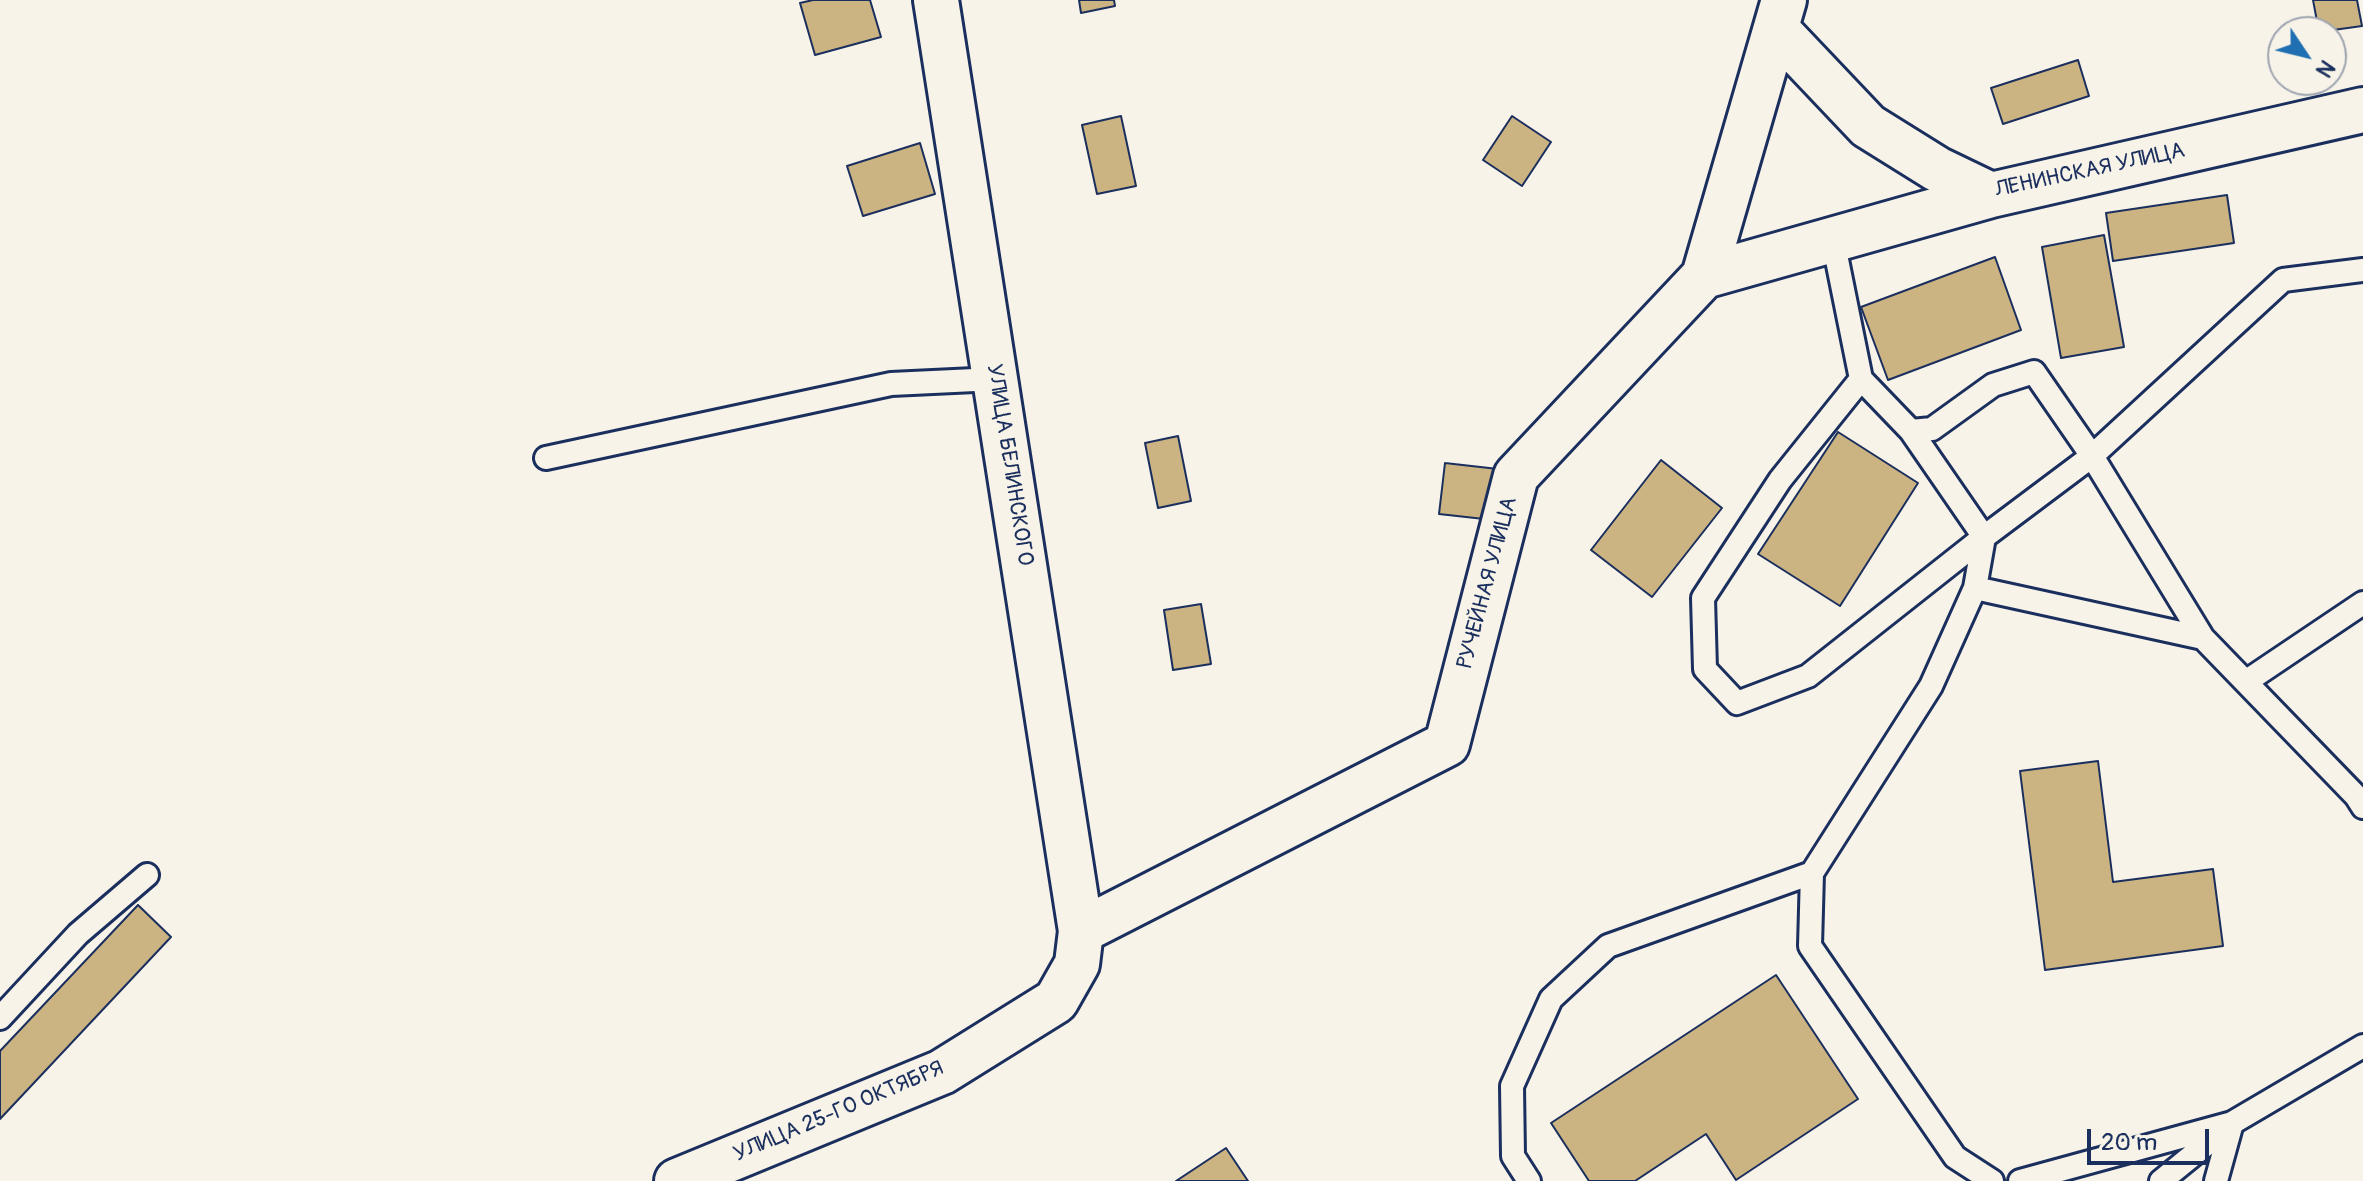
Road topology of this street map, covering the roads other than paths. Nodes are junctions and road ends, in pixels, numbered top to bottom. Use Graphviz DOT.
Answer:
graph roads {
  1 [pos="936,0"];
  2 [pos="1780,9"];
  3 [pos="2363,110"];
  4 [pos="1991,195"];
  5 [pos="1833,240"];
  6 [pos="2363,270"];
  7 [pos="1704,276"];
  8 [pos="996,379"];
  9 [pos="1861,379"];
  10 [pos="1911,431"];
  11 [pos="2092,456"];
  12 [pos="546,458"];
  13 [pos="1984,537"];
  14 [pos="1975,588"];
  15 [pos="2363,603"];
  16 [pos="2203,638"];
  17 [pos="2247,681"];
  18 [pos="2361,799"];
  19 [pos="1812,873"];
  20 [pos="147,875"];
  21 [pos="1081,931"];
  22 [pos="0,1018"];
  23 [pos="2363,1046"];
  24 [pos="2232,1123"];
  25 [pos="699,1177"];
  26 [pos="1529,1181"];
  27 [pos="1992,1181"];
  28 [pos="2020,1181"];
  29 [pos="2161,1181"];
  30 [pos="2216,1181"];
  1 -- 8 [label="street, УЛИЦА БЕЛИНСКОГО"];
  2 -- 4 [label="street, ЛЕНИНСКАЯ УЛИЦА"];
  2 -- 7 [label="street, РУЧЕЙНАЯ УЛИЦА"];
  3 -- 4 [label="street, ЛЕНИНСКАЯ УЛИЦА"];
  4 -- 5 [label="street"];
  5 -- 7 [label="street"];
  5 -- 9 [label="lane"];
  6 -- 11 [label="lane"];
  7 -- 21 [label="street, РУЧЕЙНАЯ УЛИЦА"];
  8 -- 12 [label="lane"];
  8 -- 21 [label="street, УЛИЦА БЕЛИНСКОГО"];
  9 -- 10 [label="lane"];
  9 -- 13 [label="lane"];
  10 -- 11 [label="lane"];
  10 -- 13 [label="lane"];
  11 -- 13 [label="lane"];
  11 -- 16 [label="lane"];
  13 -- 14 [label="lane"];
  14 -- 16 [label="lane"];
  14 -- 19 [label="lane"];
  15 -- 17 [label="lane"];
  16 -- 17 [label="lane"];
  17 -- 18 [label="lane"];
  19 -- 26 [label="lane"];
  19 -- 27 [label="lane"];
  20 -- 22 [label="lane"];
  21 -- 25 [label="street, УЛИЦА 25-ГО ОКТЯБРЯ"];
  23 -- 24 [label="lane"];
  24 -- 28 [label="lane"];
  24 -- 29 [label="lane"];
  24 -- 30 [label="lane"];
}
